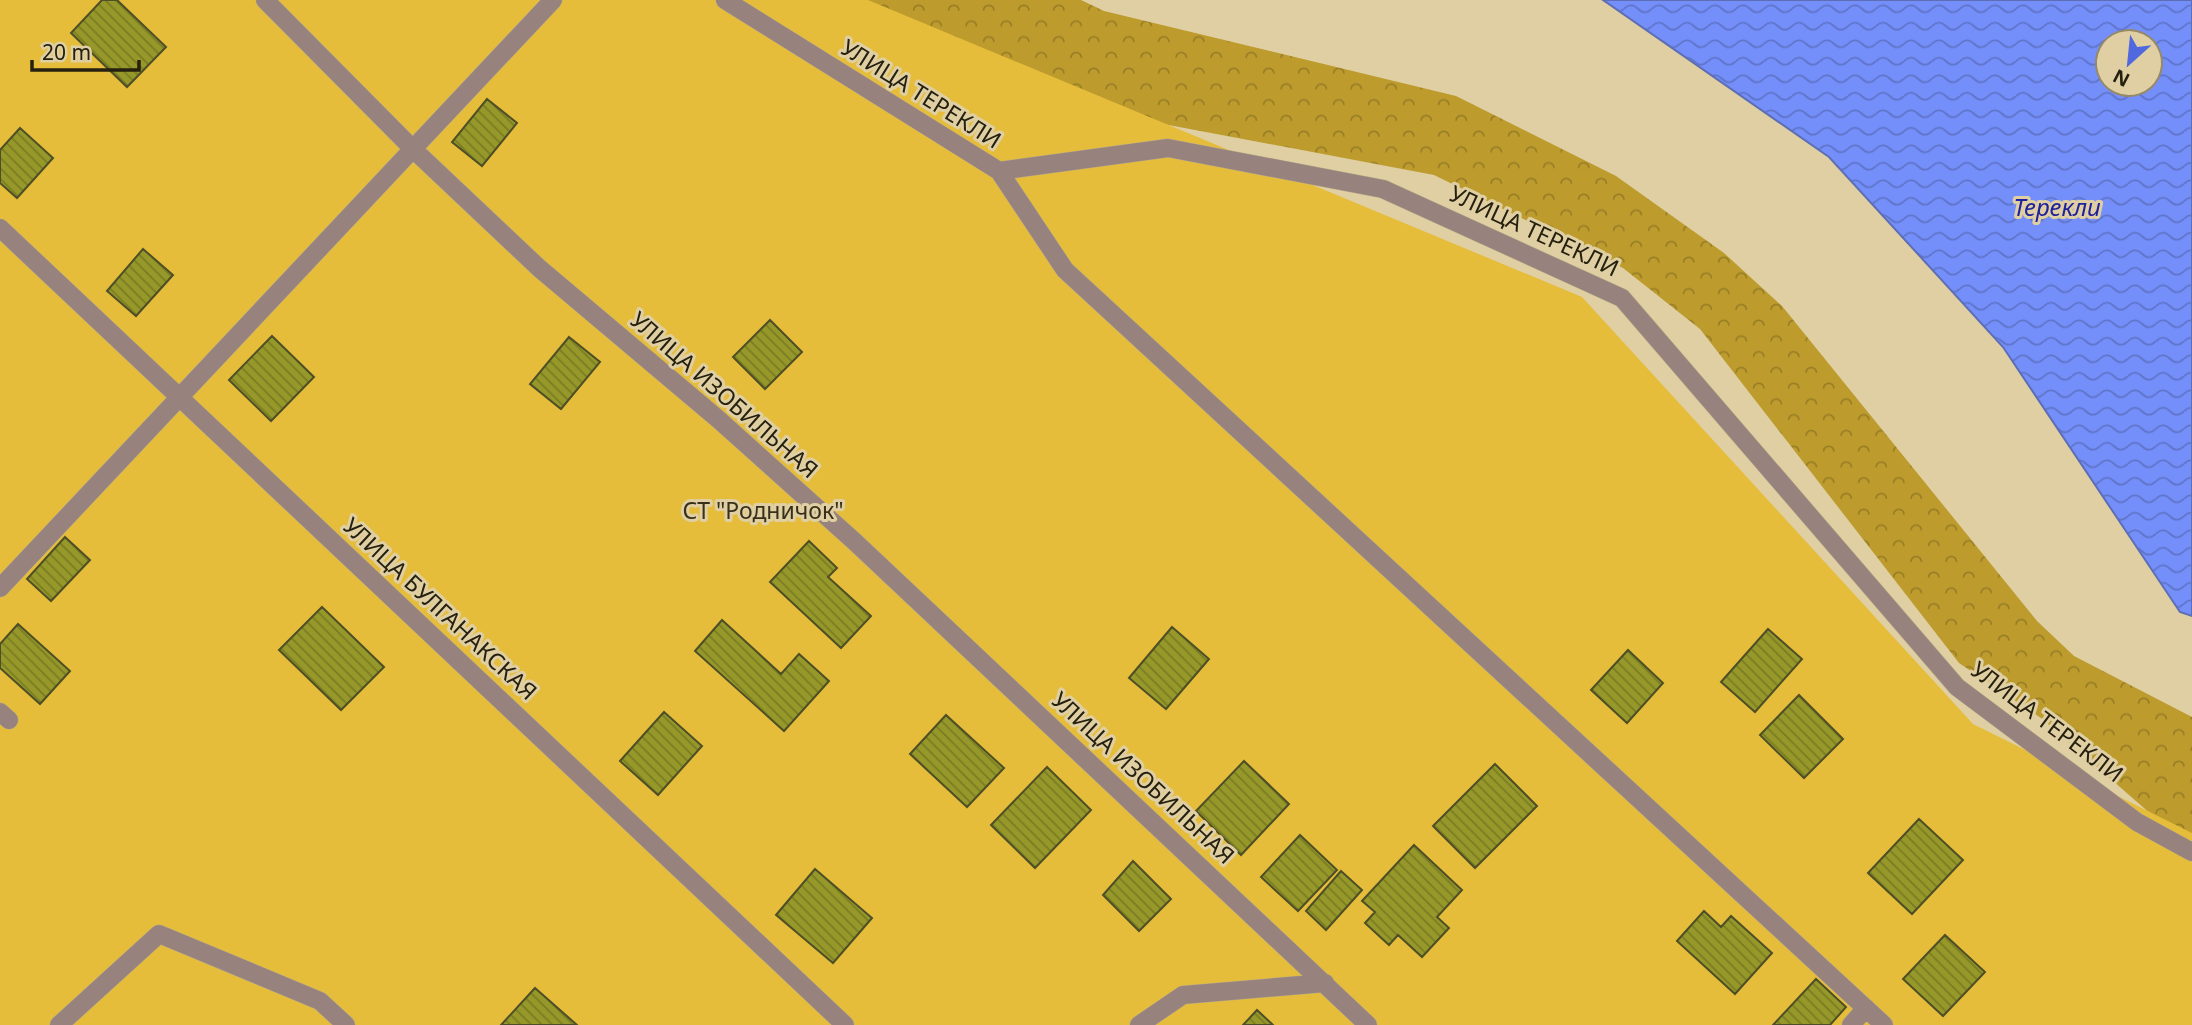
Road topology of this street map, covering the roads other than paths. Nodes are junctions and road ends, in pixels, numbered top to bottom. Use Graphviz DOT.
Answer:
graph roads {
  1 [pos="265,0"];
  2 [pos="553,0"];
  3 [pos="724,0"];
  4 [pos="415,150"];
  5 [pos="999,171"];
  6 [pos="0,228"];
  7 [pos="181,398"];
  8 [pos="0,588"];
  9 [pos="2192,852"];
  10 [pos="1325,983"];
  11 [pos="1866,1008"];
  12 [pos="59,1025"];
  13 [pos="346,1025"];
  14 [pos="845,1025"];
  15 [pos="1139,1025"];
  16 [pos="1368,1025"];
  17 [pos="1851,1025"];
  18 [pos="1884,1025"];
  1 -- 4 [label="street, УЛИЦА ИЗОБИЛЬНАЯ"];
  2 -- 4 [label="street"];
  3 -- 5 [label="street, УЛИЦА ТЕРЕКЛИ"];
  4 -- 7 [label="street"];
  4 -- 10 [label="street, УЛИЦА ИЗОБИЛЬНАЯ"];
  5 -- 9 [label="street, УЛИЦА ТЕРЕКЛИ"];
  5 -- 11 [label="street"];
  6 -- 7 [label="street, УЛИЦА БУЛГАНАКСКАЯ"];
  7 -- 8 [label="street"];
  7 -- 14 [label="street, УЛИЦА БУЛГАНАКСКАЯ"];
  10 -- 15 [label="street"];
  10 -- 16 [label="street, УЛИЦА ИЗОБИЛЬНАЯ"];
  11 -- 17 [label="street"];
  11 -- 18 [label="street"];
  12 -- 13 [label="street"];
}
